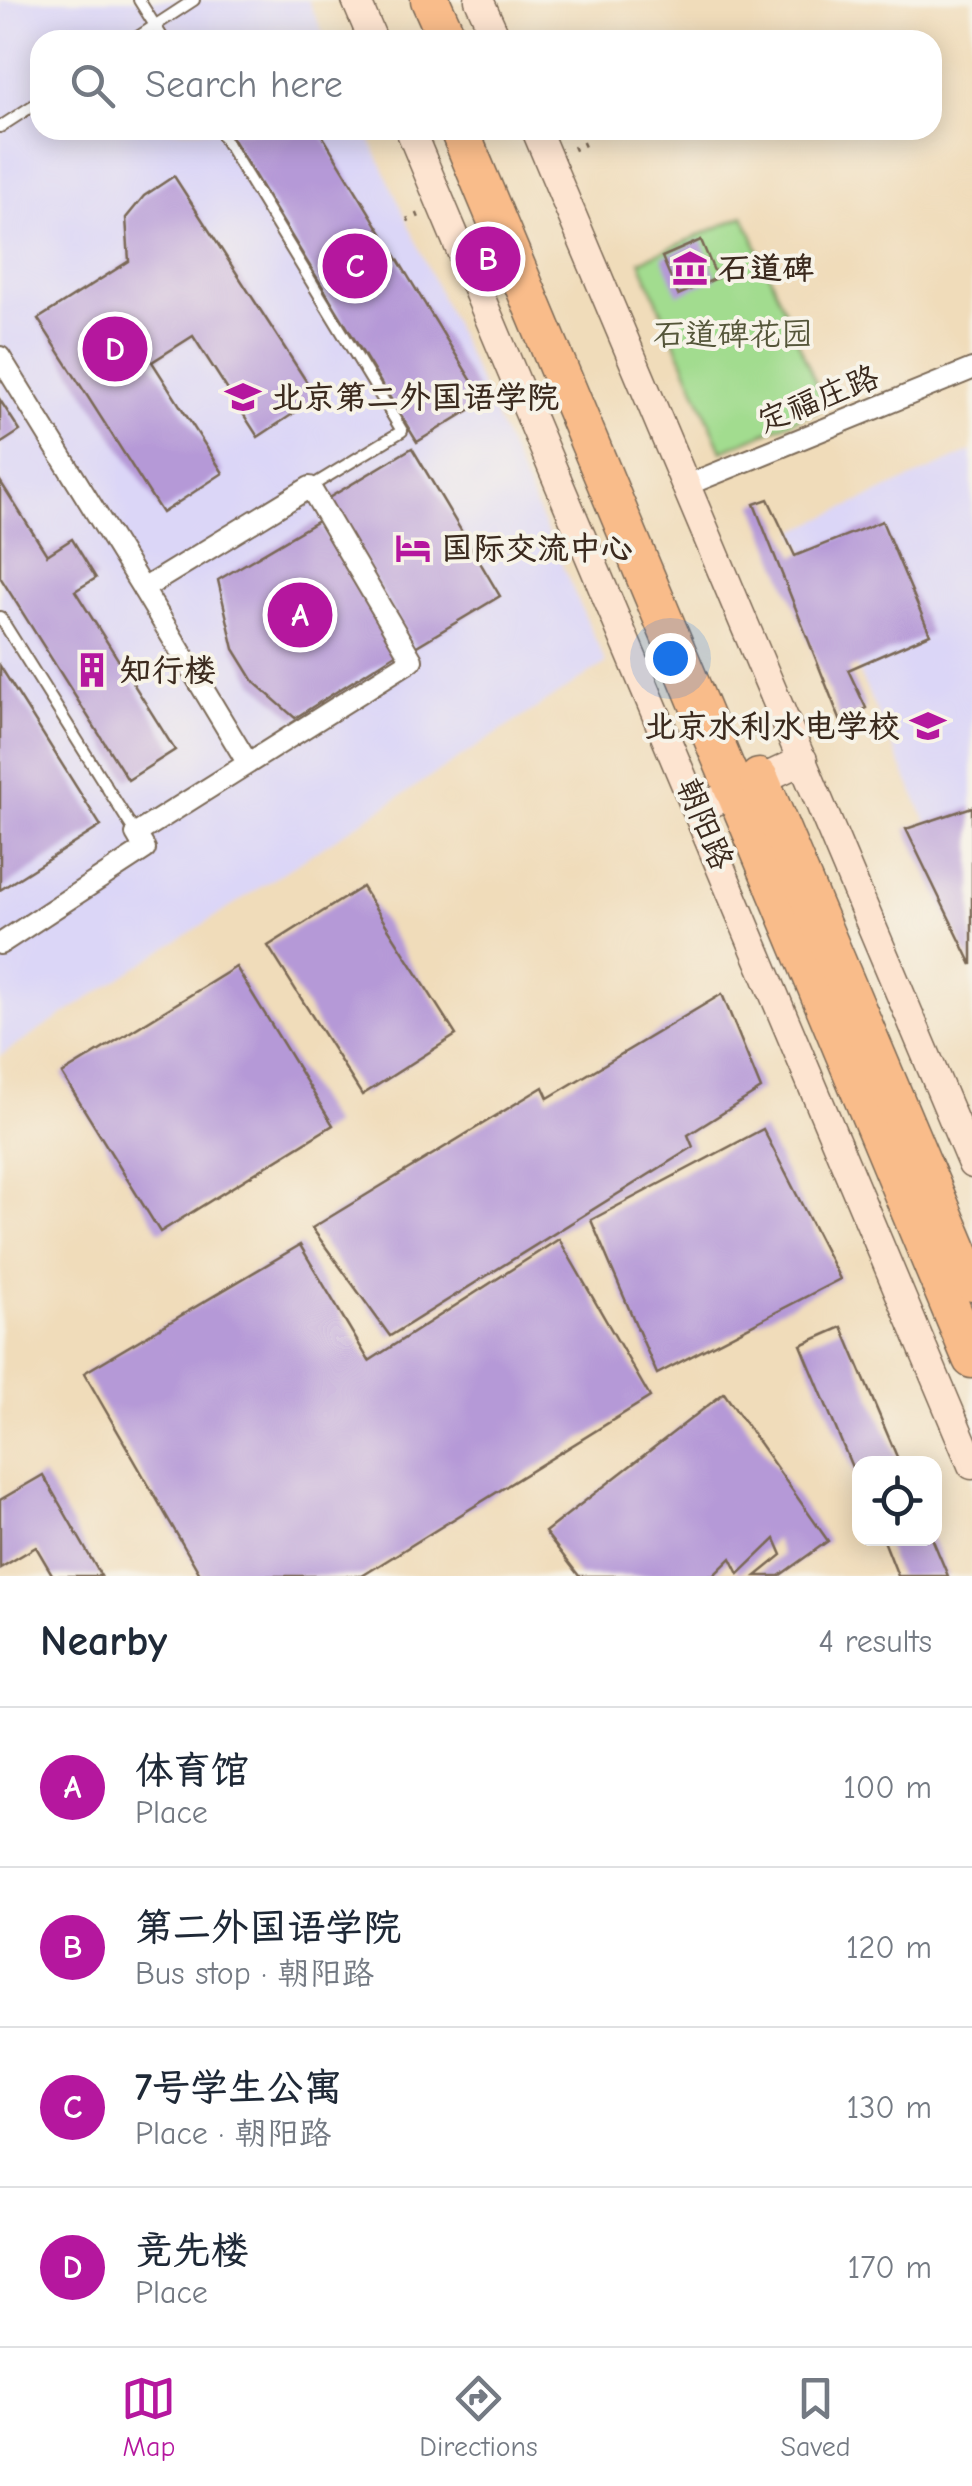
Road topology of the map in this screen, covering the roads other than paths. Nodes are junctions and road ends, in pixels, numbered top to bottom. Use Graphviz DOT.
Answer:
graph roads {
  1 [pos="139,0"];
  2 [pos="194,0"];
  3 [pos="356,0"];
  4 [pos="402,0"];
  5 [pos="430,0"];
  6 [pos="479,0"];
  7 [pos="155,26"];
  8 [pos="149,30"];
  9 [pos="158,30"];
  10 [pos="369,30"];
  11 [pos="416,30"];
  12 [pos="444,30"];
  13 [pos="492,30"];
  14 [pos="30,108"];
  15 [pos="0,127"];
  16 [pos="224,140"];
  17 [pos="414,140"];
  18 [pos="463,140"];
  19 [pos="491,140"];
  20 [pos="540,140"];
  21 [pos="0,358"];
  22 [pos="972,369"];
  23 [pos="687,485"];
  24 [pos="310,487"];
  25 [pos="143,588"];
  26 [pos="0,617"];
  27 [pos="803,760"];
  28 [pos="247,762"];
  29 [pos="748,786"];
  30 [pos="699,810"];
  31 [pos="136,834"];
  32 [pos="0,944"];
  33 [pos="972,1164"];
  34 [pos="972,1282"];
  35 [pos="972,1359"];
  36 [pos="972,1465"];
  1 -- 7 [label="lane"];
  2 -- 7 [label="lane"];
  3 -- 10 [label="street"];
  4 -- 11 [label="highway"];
  5 -- 12 [label="highway"];
  6 -- 13 [label="street"];
  7 -- 8 [label="lane"];
  7 -- 9 [label="lane"];
  14 -- 15 [label="lane"];
  16 -- 24 [label="lane"];
  17 -- 30 [label="street, 朝阳路"];
  18 -- 29 [label="highway, 朝阳路"];
  19 -- 29 [label="highway, 朝阳路"];
  20 -- 23 [label="street"];
  21 -- 25 [label="street"];
  22 -- 23 [label="street, 定福庄路"];
  23 -- 27 [label="street"];
  24 -- 25 [label="street"];
  24 -- 28 [label="street"];
  25 -- 28 [label="street"];
  26 -- 31 [label="lane"];
  27 -- 29 [label="street"];
  27 -- 33 [label="street"];
  28 -- 31 [label="street"];
  29 -- 30 [label="street"];
  29 -- 34 [label="highway, 朝阳路"];
  29 -- 35 [label="highway, 朝阳路"];
  30 -- 36 [label="street, 朝阳路"];
  31 -- 32 [label="street"];
}
